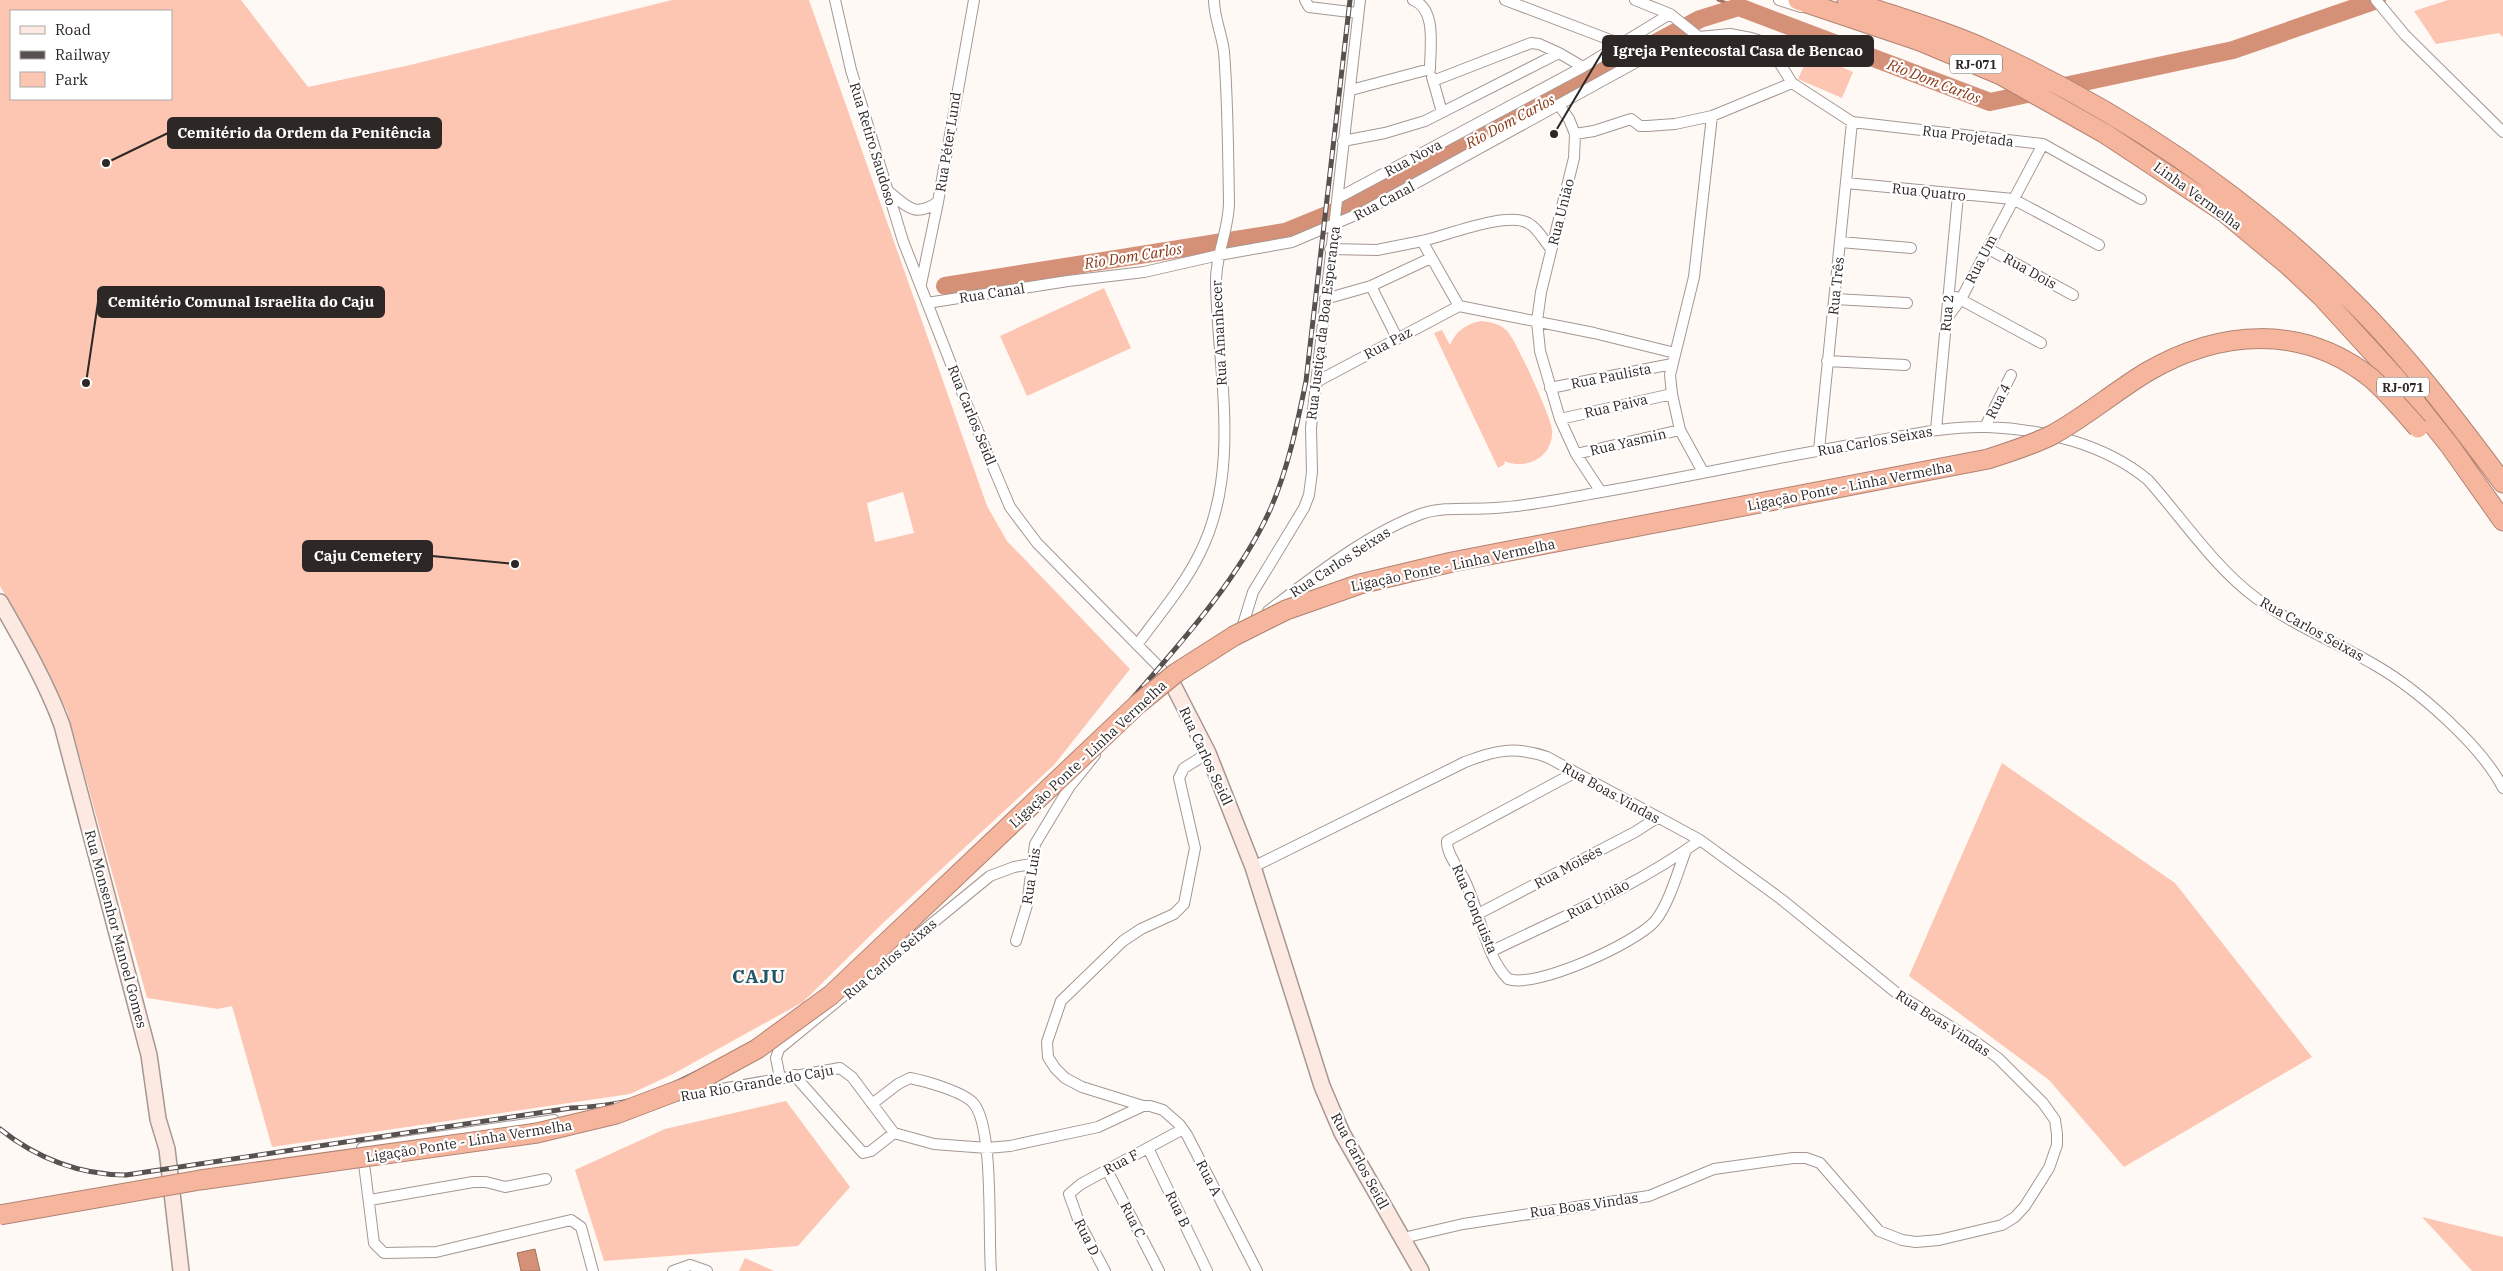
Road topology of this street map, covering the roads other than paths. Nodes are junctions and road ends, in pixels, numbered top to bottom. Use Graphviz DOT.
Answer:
graph roads {
  1 [pos="835,0"];
  2 [pos="974,0"];
  3 [pos="1214,0"];
  4 [pos="1306,0"];
  5 [pos="1360,0"];
  6 [pos="1507,0"];
  7 [pos="1635,0"];
  8 [pos="1780,0"];
  9 [pos="1798,0"];
  10 [pos="1847,0"];
  11 [pos="2376,0"];
  12 [pos="1417,2"];
  13 [pos="1358,13"];
  14 [pos="1674,17"];
  15 [pos="1696,35"];
  16 [pos="1621,44"];
  17 [pos="1559,54"];
  18 [pos="1583,67"];
  19 [pos="1430,69"];
  20 [pos="1433,82"];
  21 [pos="1998,82"];
  22 [pos="1792,83"];
  23 [pos="1351,90"];
  24 [pos="1560,105"];
  25 [pos="1442,112"];
  26 [pos="1712,116"];
  27 [pos="1852,122"];
  28 [pos="2503,132"];
  29 [pos="1575,134"];
  30 [pos="1343,141"];
  31 [pos="2043,144"];
  32 [pos="1846,183"];
  33 [pos="887,190"];
  34 [pos="1958,195"];
  35 [pos="2012,199"];
  36 [pos="2141,199"];
  37 [pos="938,202"];
  38 [pos="1338,202"];
  39 [pos="1336,222"];
  40 [pos="1422,241"];
  41 [pos="1840,242"];
  42 [pos="2099,245"];
  43 [pos="1911,248"];
  44 [pos="1987,248"];
  45 [pos="1330,249"];
  46 [pos="1551,249"];
  47 [pos="1220,251"];
  48 [pos="1431,258"];
  49 [pos="921,284"];
  50 [pos="1371,286"];
  51 [pos="1949,294"];
  52 [pos="2073,295"];
  53 [pos="1325,299"];
  54 [pos="1835,299"];
  55 [pos="1961,299"];
  56 [pos="927,303"];
  57 [pos="1907,303"];
  58 [pos="1459,306"];
  59 [pos="1947,318"];
  60 [pos="1537,321"];
  61 [pos="1398,338"];
  62 [pos="2041,342"];
  63 [pos="1675,353"];
  64 [pos="1826,361"];
  65 [pos="1672,364"];
  66 [pos="1905,365"];
  67 [pos="2011,375"];
  68 [pos="1318,381"];
  69 [pos="1550,388"];
  70 [pos="1672,394"];
  71 [pos="1560,419"];
  72 [pos="1984,427"];
  73 [pos="1680,430"];
  74 [pos="1936,430"];
  75 [pos="1819,450"];
  76 [pos="1576,454"];
  77 [pos="1703,472"];
  78 [pos="2503,483"];
  79 [pos="1601,492"];
  80 [pos="2503,523"];
  81 [pos="0,602"];
  82 [pos="1241,631"];
  83 [pos="1137,645"];
  84 [pos="1169,677"];
  85 [pos="1208,753"];
  86 [pos="1574,773"];
  87 [pos="2503,788"];
  88 [pos="1657,818"];
  89 [pos="1700,840"];
  90 [pos="1686,850"];
  91 [pos="1031,864"];
  92 [pos="1254,866"];
  93 [pos="1478,914"];
  94 [pos="1016,941"];
  95 [pos="1492,951"];
  96 [pos="794,1075"];
  97 [pos="780,1078"];
  98 [pos="662,1100"];
  99 [pos="872,1104"];
  100 [pos="1143,1106"];
  101 [pos="590,1114"];
  102 [pos="1183,1129"];
  103 [pos="894,1133"];
  104 [pos="988,1148"];
  105 [pos="1148,1148"];
  106 [pos="1107,1170"];
  107 [pos="546,1180"];
  108 [pos="370,1200"];
  109 [pos="1071,1202"];
  110 [pos="0,1215"];
  111 [pos="1403,1238"];
  112 [pos="677,1269"];
  113 [pos="181,1271"];
  114 [pos="593,1271"];
  115 [pos="707,1271"];
  116 [pos="991,1271"];
  117 [pos="1105,1271"];
  118 [pos="1159,1271"];
  119 [pos="1207,1271"];
  120 [pos="1257,1271"];
  121 [pos="1421,1271"];
  1 -- 33 [label="street, Rua Retiro Saudoso"];
  2 -- 37 [label="street, Rua Péter Lund"];
  3 -- 47 [label="street, Rua Amanhecer"];
  4 -- 13 [label="street"];
  5 -- 13 [label="street, Rua Justiça da Boa Esperança"];
  6 -- 16 [label="street"];
  7 -- 14 [label="street"];
  8 -- 21 [label="street"];
  9 -- 80 [label="highway, Linha Vermelha / RJ-071"];
  10 -- 78 [label="highway, Linha Vermelha / RJ-071"];
  11 -- 28 [label="street"];
  12 -- 19 [label="street"];
  13 -- 23 [label="street, Rua Justiça da Boa Esperança"];
  14 -- 15 [label="street"];
  14 -- 16 [label="street, Rua Nova"];
  15 -- 22 [label="street, Rua Canal"];
  15 -- 24 [label="street, Rua Canal"];
  16 -- 18 [label="street, Rua Nova"];
  17 -- 18 [label="street"];
  17 -- 20 [label="street"];
  17 -- 25 [label="street"];
  18 -- 38 [label="street, Rua Nova"];
  19 -- 20 [label="street"];
  19 -- 23 [label="street"];
  20 -- 25 [label="street"];
  22 -- 26 [label="street"];
  22 -- 27 [label="street, Rua Projetada"];
  23 -- 30 [label="street, Rua Justiça da Boa Esperança"];
  24 -- 29 [label="street, Rua União"];
  24 -- 39 [label="street, Rua Canal"];
  25 -- 30 [label="street"];
  26 -- 29 [label="street"];
  26 -- 63 [label="street"];
  27 -- 31 [label="street, Rua Projetada"];
  27 -- 32 [label="street, Rua Três"];
  29 -- 46 [label="street, Rua União"];
  30 -- 38 [label="street, Rua Justiça da Boa Esperança"];
  31 -- 35 [label="street, Rua Um"];
  31 -- 36 [label="street, Rua Projetada"];
  32 -- 34 [label="street, Rua Quatro"];
  32 -- 41 [label="street, Rua Três"];
  33 -- 37 [label="street"];
  33 -- 49 [label="street, Rua Retiro Saudoso"];
  34 -- 35 [label="street, Rua Quatro"];
  34 -- 51 [label="street, Rua 2"];
  35 -- 42 [label="street"];
  35 -- 44 [label="street, Rua Um"];
  37 -- 49 [label="street, Rua Péter Lund"];
  38 -- 39 [label="street, Rua Justiça da Boa Esperança"];
  39 -- 45 [label="street, Rua Justiça da Boa Esperança"];
  39 -- 47 [label="street, Rua Canal"];
  40 -- 45 [label="street"];
  40 -- 46 [label="street"];
  40 -- 48 [label="street"];
  41 -- 43 [label="street"];
  41 -- 54 [label="street, Rua Três"];
  44 -- 52 [label="street, Rua Dois"];
  44 -- 55 [label="street, Rua Um"];
  45 -- 53 [label="street, Rua Justiça da Boa Esperança"];
  46 -- 60 [label="street, Rua União"];
  47 -- 56 [label="street, Rua Canal"];
  47 -- 83 [label="street, Rua Amanhecer"];
  48 -- 50 [label="street"];
  48 -- 58 [label="street"];
  49 -- 56 [label="street, Rua Carlos Seidl"];
  50 -- 53 [label="street"];
  50 -- 61 [label="street"];
  51 -- 55 [label="street"];
  51 -- 59 [label="street, Rua 2"];
  53 -- 68 [label="street, Rua Justiça da Boa Esperança"];
  54 -- 57 [label="street"];
  54 -- 64 [label="street, Rua Três"];
  55 -- 59 [label="street, Rua Um"];
  55 -- 62 [label="street"];
  56 -- 83 [label="street, Rua Carlos Seidl"];
  58 -- 60 [label="street"];
  58 -- 61 [label="street, Rua Paz"];
  59 -- 74 [label="street, Rua 2"];
  60 -- 63 [label="street"];
  60 -- 69 [label="street, Rua União"];
  61 -- 68 [label="street, Rua Paz"];
  63 -- 65 [label="street"];
  64 -- 66 [label="street"];
  64 -- 75 [label="street, Rua Três"];
  65 -- 69 [label="street, Rua Paulista"];
  65 -- 70 [label="street"];
  67 -- 72 [label="street, Rua 4"];
  68 -- 82 [label="street, Rua Justiça da Boa Esperança"];
  69 -- 71 [label="street, Rua União"];
  70 -- 71 [label="street, Rua Paiva"];
  70 -- 73 [label="street"];
  71 -- 76 [label="street, Rua União"];
  72 -- 74 [label="street, Rua Carlos Seixas"];
  72 -- 87 [label="street, Rua Carlos Seixas"];
  73 -- 76 [label="street, Rua Yasmin"];
  73 -- 77 [label="street"];
  74 -- 75 [label="street, Rua Carlos Seixas"];
  75 -- 77 [label="street, Rua Carlos Seixas"];
  76 -- 79 [label="street, Rua União"];
  77 -- 79 [label="street, Rua Carlos Seixas"];
  79 -- 82 [label="street, Rua Carlos Seixas"];
  80 -- 110 [label="highway, Ligação Ponte - Linha Vermelha, bridge"];
  81 -- 113 [label="street, Rua Monsenhor Manoel Gomes"];
  82 -- 84 [label="street, Rua Carlos Seixas"];
  83 -- 84 [label="street, Rua Carlos Seidl"];
  84 -- 85 [label="street, Rua Carlos Seidl"];
  84 -- 91 [label="street, Rua Luis"];
  85 -- 92 [label="street, Rua Carlos Seidl"];
  85 -- 100 [label="street, Rua A"];
  86 -- 88 [label="street, Rua Boas Vindas"];
  86 -- 92 [label="street, Rua Boas Vindas"];
  86 -- 93 [label="street, Rua Conquista"];
  88 -- 89 [label="street, Rua Boas Vindas"];
  88 -- 93 [label="street, Rua Moisés"];
  89 -- 90 [label="street, Rua União"];
  89 -- 111 [label="street, Rua Boas Vindas"];
  90 -- 95 [label="street, Rua União"];
  90 -- 95 [label="street, Rua Conquista"];
  91 -- 94 [label="street, Rua Luis"];
  91 -- 97 [label="street, Rua Carlos Seixas"];
  92 -- 111 [label="street, Rua Carlos Seidl"];
  93 -- 95 [label="street, Rua Conquista"];
  96 -- 97 [label="street, Rua Rio Grande do Caju"];
  96 -- 99 [label="street, Rua Rio Grande do Caju"];
  96 -- 103 [label="street"];
  97 -- 98 [label="street, Rua Rio Grande do Caju"];
  99 -- 103 [label="street, Rua Rio Grande do Caju"];
  99 -- 104 [label="street"];
  100 -- 102 [label="street, Rua A"];
  100 -- 104 [label="street"];
  101 -- 108 [label="street"];
  102 -- 105 [label="street, Rua F"];
  102 -- 120 [label="street, Rua A"];
  103 -- 104 [label="street"];
  104 -- 116 [label="street"];
  105 -- 106 [label="street, Rua F"];
  105 -- 119 [label="street, Rua B"];
  106 -- 109 [label="street, Rua F"];
  106 -- 118 [label="street, Rua C"];
  107 -- 108 [label="street"];
  108 -- 114 [label="street"];
  109 -- 117 [label="street, Rua D"];
  111 -- 121 [label="street, Rua Carlos Seidl"];
  112 -- 115 [label="street"];
}
